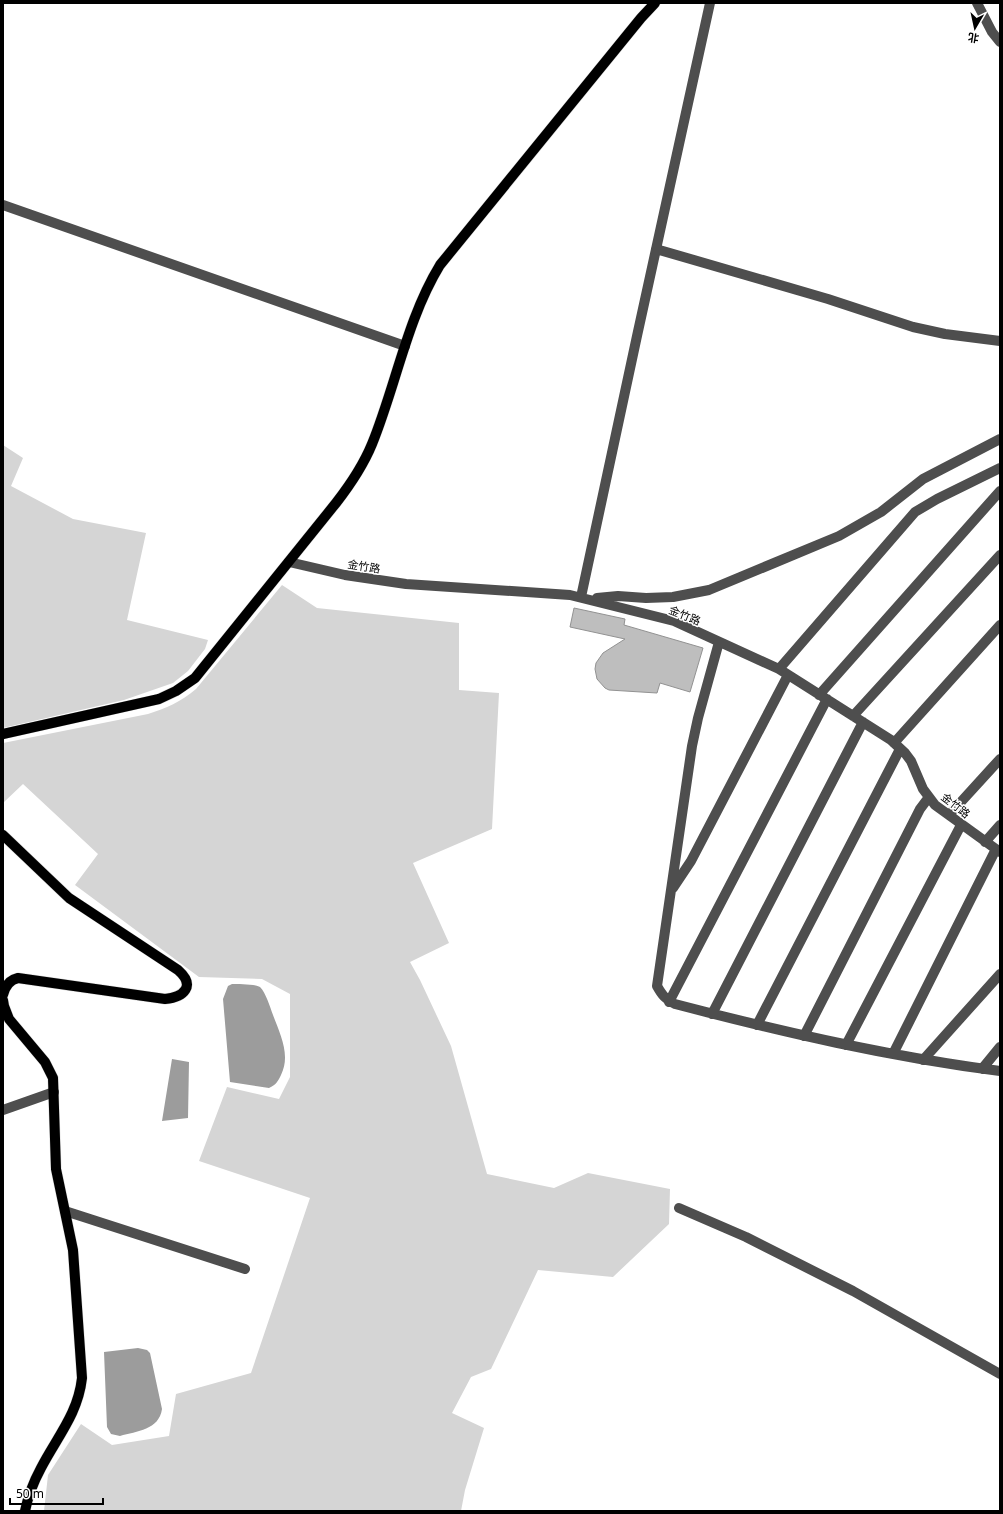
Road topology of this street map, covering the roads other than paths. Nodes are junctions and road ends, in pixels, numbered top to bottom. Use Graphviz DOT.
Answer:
graph roads {
  1 [pos="655,3"];
  2 [pos="710,3"];
  3 [pos="977,3"];
  4 [pos="1000,42"];
  5 [pos="3,204"];
  6 [pos="656,249"];
  7 [pos="1000,341"];
  8 [pos="405,346"];
  9 [pos="1000,439"];
  10 [pos="1000,468"];
  11 [pos="1000,491"];
  12 [pos="1000,555"];
  13 [pos="289,562"];
  14 [pos="585,598"];
  15 [pos="1000,625"];
  16 [pos="719,642"];
  17 [pos="779,670"];
  18 [pos="788,675"];
  19 [pos="823,697"];
  20 [pos="853,716"];
  21 [pos="863,722"];
  22 [pos="3,734"];
  23 [pos="897,746"];
  24 [pos="1000,759"];
  25 [pos="929,797"];
  26 [pos="949,815"];
  27 [pos="961,825"];
  28 [pos="1000,825"];
  29 [pos="3,835"];
  30 [pos="985,842"];
  31 [pos="998,851"];
  32 [pos="672,890"];
  33 [pos="1000,974"];
  34 [pos="3,995"];
  35 [pos="669,1002"];
  36 [pos="3,1004"];
  37 [pos="712,1014"];
  38 [pos="757,1025"];
  39 [pos="804,1036"];
  40 [pos="846,1045"];
  41 [pos="1000,1047"];
  42 [pos="893,1054"];
  43 [pos="923,1060"];
  44 [pos="982,1069"];
  45 [pos="1000,1072"];
  46 [pos="54,1092"];
  47 [pos="3,1110"];
  48 [pos="679,1208"];
  49 [pos="65,1211"];
  50 [pos="245,1270"];
  51 [pos="1000,1374"];
  52 [pos="25,1511"];
  1 -- 8 [label="main road"];
  2 -- 6 [label="street"];
  3 -- 4 [label="street"];
  5 -- 8 [label="street"];
  6 -- 7 [label="street"];
  6 -- 14 [label="street"];
  8 -- 13 [label="main road"];
  9 -- 14 [label="street"];
  10 -- 17 [label="street"];
  11 -- 19 [label="street"];
  12 -- 20 [label="street"];
  13 -- 14 [label="street, 金竹路"];
  13 -- 22 [label="main road"];
  14 -- 16 [label="street, 金竹路"];
  15 -- 23 [label="street"];
  16 -- 17 [label="street, 金竹路"];
  16 -- 32 [label="street"];
  17 -- 18 [label="street, 金竹路"];
  18 -- 19 [label="street, 金竹路"];
  18 -- 32 [label="street"];
  19 -- 20 [label="street, 金竹路"];
  19 -- 35 [label="street"];
  20 -- 21 [label="street, 金竹路"];
  21 -- 23 [label="street, 金竹路"];
  21 -- 37 [label="street"];
  23 -- 25 [label="street, 金竹路"];
  23 -- 38 [label="street"];
  24 -- 26 [label="street"];
  25 -- 26 [label="street, 金竹路"];
  25 -- 39 [label="street"];
  26 -- 27 [label="street, 金竹路"];
  27 -- 30 [label="street, 金竹路"];
  27 -- 40 [label="street"];
  28 -- 30 [label="street"];
  29 -- 34 [label="main road"];
  30 -- 31 [label="street, 金竹路"];
  31 -- 42 [label="street"];
  32 -- 35 [label="street"];
  33 -- 43 [label="street"];
  35 -- 37 [label="street"];
  36 -- 46 [label="main road"];
  37 -- 38 [label="street"];
  38 -- 39 [label="street"];
  39 -- 40 [label="street"];
  40 -- 42 [label="street"];
  41 -- 44 [label="street"];
  42 -- 43 [label="street"];
  43 -- 44 [label="street"];
  44 -- 45 [label="street"];
  46 -- 47 [label="street"];
  46 -- 49 [label="main road"];
  48 -- 51 [label="street"];
  49 -- 50 [label="street"];
  49 -- 52 [label="main road"];
}
